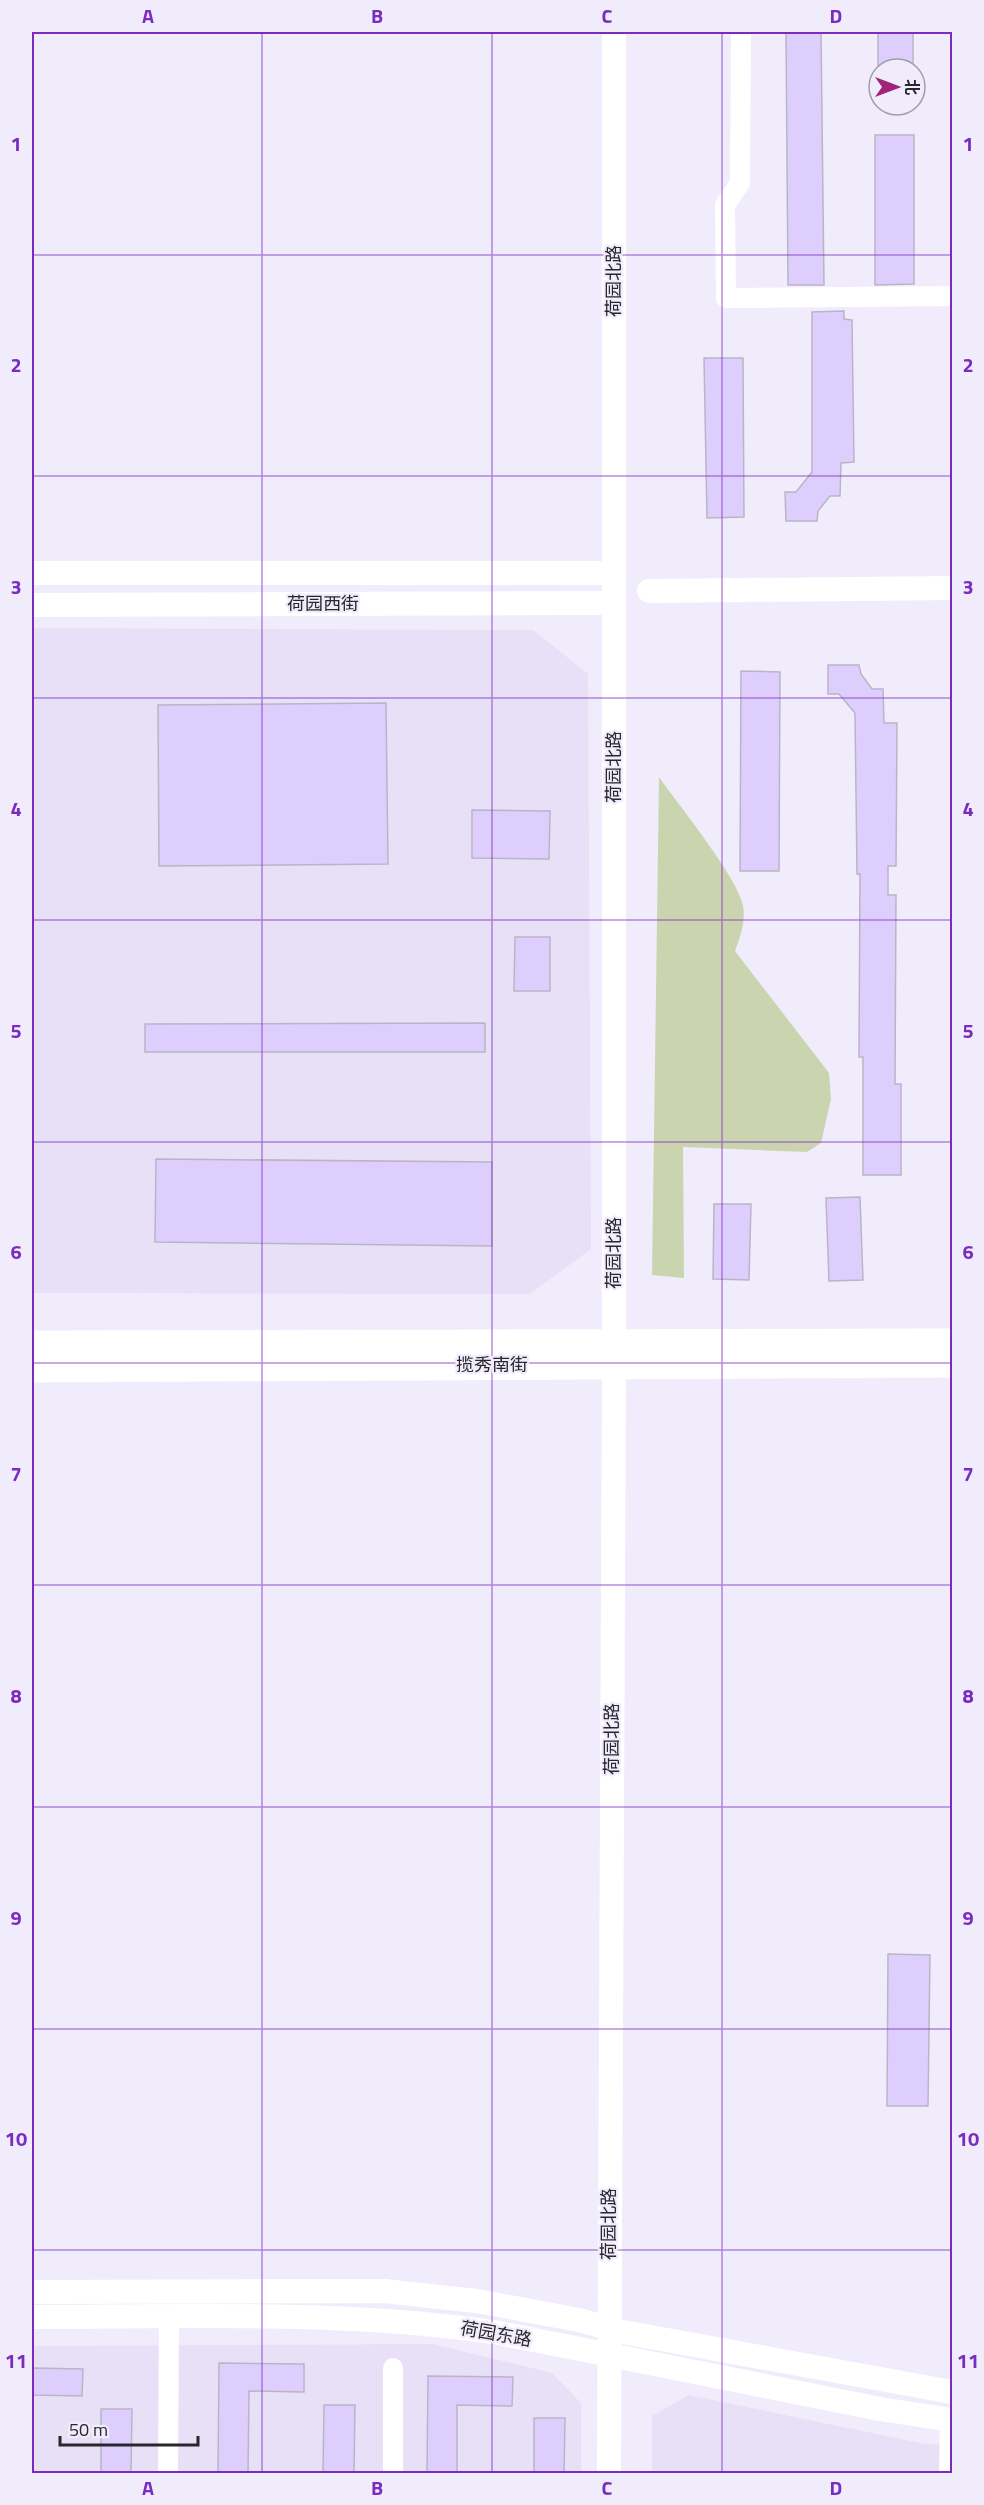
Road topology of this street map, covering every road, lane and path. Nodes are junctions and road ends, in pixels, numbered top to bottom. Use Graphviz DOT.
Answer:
graph roads {
  1 [pos="614,32"];
  2 [pos="741,32"];
  3 [pos="952,296"];
  4 [pos="32,573"];
  5 [pos="614,573"];
  6 [pos="952,588"];
  7 [pos="649,591"];
  8 [pos="614,603"];
  9 [pos="32,605"];
  10 [pos="952,1342"];
  11 [pos="32,1344"];
  12 [pos="614,1354"];
  13 [pos="952,1364"];
  14 [pos="32,1369"];
  15 [pos="32,2292"];
  16 [pos="32,2317"];
  17 [pos="169,2317"];
  18 [pos="609,2328"];
  19 [pos="608,2356"];
  20 [pos="393,2368"];
  21 [pos="952,2392"];
  22 [pos="951,2420"];
  23 [pos="168,2474"];
  24 [pos="393,2474"];
  25 [pos="609,2474"];
  26 [pos="950,2474"];
  1 -- 5 [label="street, 荷园北路"];
  2 -- 3 [label="street"];
  4 -- 5 [label="street, 荷园西街"];
  5 -- 8 [label="street, 荷园北路"];
  6 -- 7 [label="street"];
  8 -- 9 [label="street, 荷园西街"];
  8 -- 12 [label="street, 荷园北路"];
  10 -- 12 [label="main road, 揽秀南街"];
  11 -- 12 [label="main road, 揽秀南街"];
  12 -- 13 [label="main road, 揽秀南街"];
  12 -- 14 [label="main road, 揽秀南街"];
  12 -- 18 [label="street, 荷园北路"];
  15 -- 18 [label="street, 荷园东路"];
  16 -- 17 [label="street, 荷园东路"];
  17 -- 19 [label="street, 荷园东路"];
  17 -- 23 [label="street"];
  18 -- 19 [label="street, 荷园北路"];
  18 -- 21 [label="street, 荷园东路"];
  19 -- 22 [label="street, 荷园东路"];
  19 -- 25 [label="street, 荷园北路"];
  20 -- 24 [label="street"];
  22 -- 26 [label="street"];
}
